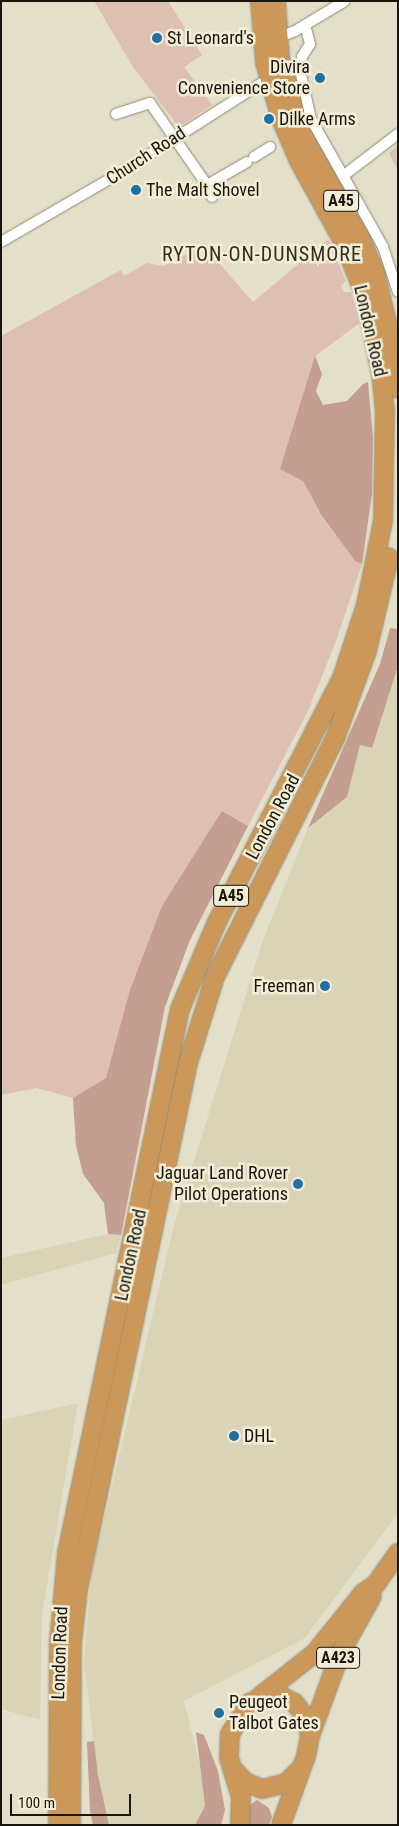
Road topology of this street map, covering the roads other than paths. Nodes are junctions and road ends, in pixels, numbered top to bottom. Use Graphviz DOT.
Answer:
graph roads {
  1 [pos="260,1"];
  2 [pos="276,1"];
  3 [pos="345,1"];
  4 [pos="305,25"];
  5 [pos="278,38"];
  6 [pos="280,58"];
  7 [pos="269,79"];
  8 [pos="116,114"];
  9 [pos="398,134"];
  10 [pos="172,138"];
  11 [pos="270,146"];
  12 [pos="343,176"];
  13 [pos="208,185"];
  14 [pos="212,196"];
  15 [pos="1,242"];
  16 [pos="398,292"];
  17 [pos="398,388"];
  18 [pos="398,463"];
  19 [pos="398,1553"];
  20 [pos="376,1584"];
  21 [pos="71,1691"];
  22 [pos="256,1698"];
  23 [pos="310,1736"];
  24 [pos="301,1768"];
  25 [pos="233,1769"];
  26 [pos="58,1825"];
  27 [pos="71,1825"];
  28 [pos="81,1825"];
  29 [pos="240,1825"];
  30 [pos="281,1825"];
  1 -- 7 [label="highway, London Road / A45"];
  2 -- 5 [label="highway, London Road / A45"];
  3 -- 4 [label="street"];
  4 -- 5 [label="street"];
  4 -- 12 [label="street"];
  5 -- 6 [label="highway, London Road / A45"];
  6 -- 7 [label="street"];
  6 -- 17 [label="highway, London Road / A45"];
  7 -- 10 [label="street, Church Road"];
  7 -- 26 [label="highway, London Road / A45"];
  8 -- 10 [label="street"];
  9 -- 12 [label="street"];
  10 -- 13 [label="street"];
  10 -- 15 [label="street, Church Road"];
  11 -- 13 [label="street"];
  12 -- 16 [label="street"];
  13 -- 14 [label="street"];
  18 -- 21 [label="highway, London Road / A45"];
  19 -- 20 [label="highway, A423"];
  20 -- 22 [label="highway, A423"];
  20 -- 23 [label="highway, A423"];
  21 -- 27 [label="highway, London Road / A45"];
  21 -- 28 [label="highway"];
  22 -- 23 [label="highway"];
  22 -- 25 [label="highway"];
  23 -- 24 [label="highway"];
  24 -- 25 [label="highway"];
  24 -- 30 [label="highway"];
  25 -- 29 [label="highway"];
}
